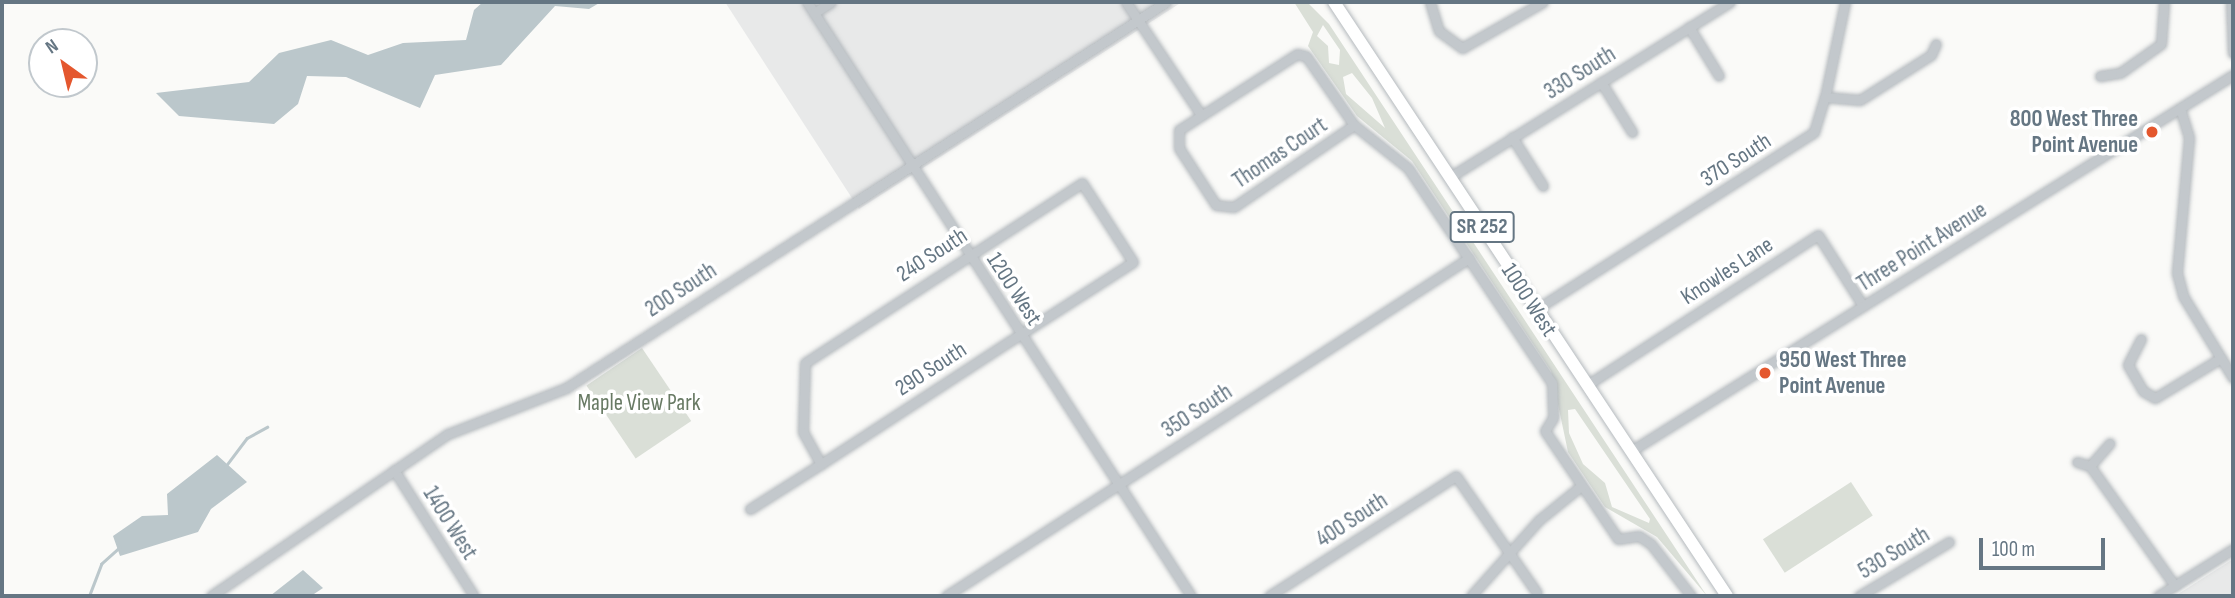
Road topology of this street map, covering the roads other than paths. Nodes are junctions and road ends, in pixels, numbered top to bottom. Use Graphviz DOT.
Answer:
graph roads {
  1 [pos="807,2"];
  2 [pos="831,2"];
  3 [pos="1126,2"];
  4 [pos="1166,2"];
  5 [pos="1334,2"];
  6 [pos="1430,2"];
  7 [pos="1543,2"];
  8 [pos="1730,2"];
  9 [pos="1844,2"];
  10 [pos="2164,2"];
  11 [pos="2231,2"];
  12 [pos="814,13"];
  13 [pos="1138,20"];
  14 [pos="1689,27"];
  15 [pos="1936,44"];
  16 [pos="2233,53"];
  17 [pos="2233,75"];
  18 [pos="1719,76"];
  19 [pos="2100,76"];
  20 [pos="1601,82"];
  21 [pos="1825,97"];
  22 [pos="2180,108"];
  23 [pos="1200,115"];
  24 [pos="1354,125"];
  25 [pos="1632,132"];
  26 [pos="1512,138"];
  27 [pos="911,165"];
  28 [pos="1450,177"];
  29 [pos="1543,186"];
  30 [pos="968,255"];
  31 [pos="1469,258"];
  32 [pos="1133,262"];
  33 [pos="1863,306"];
  34 [pos="1535,310"];
  35 [pos="1020,334"];
  36 [pos="2141,339"];
  37 [pos="2221,358"];
  38 [pos="2233,378"];
  39 [pos="1587,385"];
  40 [pos="2109,443"];
  41 [pos="1631,451"];
  42 [pos="2077,462"];
  43 [pos="821,464"];
  44 [pos="2090,466"];
  45 [pos="394,470"];
  46 [pos="1118,485"];
  47 [pos="1581,486"];
  48 [pos="750,509"];
  49 [pos="1949,542"];
  50 [pos="2233,549"];
  51 [pos="1510,551"];
  52 [pos="2175,586"];
  53 [pos="1537,593"];
  54 [pos="211,596"];
  55 [pos="474,596"];
  56 [pos="946,596"];
  57 [pos="1191,596"];
  58 [pos="1269,596"];
  59 [pos="1471,596"];
  60 [pos="1691,596"];
  61 [pos="1727,596"];
  62 [pos="1859,596"];
  63 [pos="2158,596"];
  1 -- 12 [label="street, 1200 West"];
  2 -- 12 [label="street"];
  3 -- 13 [label="street"];
  4 -- 13 [label="street, 200 South"];
  5 -- 28 [label="main road, 1000 West / SR 252"];
  6 -- 7 [label="street"];
  8 -- 14 [label="street, 330 South"];
  9 -- 21 [label="street, 370 South"];
  10 -- 19 [label="street"];
  11 -- 16 [label="street"];
  12 -- 27 [label="street, 1200 West"];
  13 -- 23 [label="street"];
  13 -- 27 [label="street, 200 South"];
  14 -- 18 [label="street"];
  14 -- 20 [label="street, 330 South"];
  15 -- 21 [label="street"];
  17 -- 22 [label="street, Three Point Avenue"];
  20 -- 25 [label="street"];
  20 -- 26 [label="street, 330 South"];
  21 -- 34 [label="street, 370 South"];
  22 -- 33 [label="street, Three Point Avenue"];
  22 -- 37 [label="street"];
  23 -- 24 [label="street, Thomas Court"];
  23 -- 24 [label="street, Thomas Court"];
  24 -- 31 [label="street"];
  26 -- 28 [label="street, 330 South"];
  26 -- 29 [label="street"];
  27 -- 30 [label="street, 1200 West"];
  27 -- 45 [label="street, 200 South"];
  28 -- 34 [label="main road, 1000 West / SR 252"];
  30 -- 32 [label="street, 240 South"];
  30 -- 35 [label="street, 1200 West"];
  30 -- 43 [label="street, 240 South"];
  31 -- 46 [label="street, 350 South"];
  31 -- 47 [label="street"];
  32 -- 35 [label="street, 290 South"];
  33 -- 39 [label="street, Knowles Lane"];
  33 -- 41 [label="street, Three Point Avenue"];
  34 -- 39 [label="main road, 1000 West / SR 252"];
  35 -- 43 [label="street, 290 South"];
  35 -- 46 [label="street, 1200 West"];
  36 -- 37 [label="street"];
  37 -- 38 [label="street"];
  39 -- 41 [label="main road, 1000 West / SR 252"];
  40 -- 44 [label="street"];
  41 -- 61 [label="main road, 1000 West / SR 252"];
  42 -- 44 [label="street"];
  43 -- 48 [label="street, 290 South"];
  44 -- 52 [label="street"];
  45 -- 54 [label="street, 200 South"];
  45 -- 55 [label="street, 1400 West"];
  46 -- 56 [label="street, 350 South"];
  46 -- 57 [label="street, 1200 West"];
  47 -- 51 [label="street"];
  47 -- 60 [label="street"];
  49 -- 62 [label="street, 530 South"];
  50 -- 52 [label="street"];
  51 -- 53 [label="street"];
  51 -- 58 [label="street, 400 South"];
  51 -- 59 [label="street"];
  52 -- 63 [label="street"];
}
